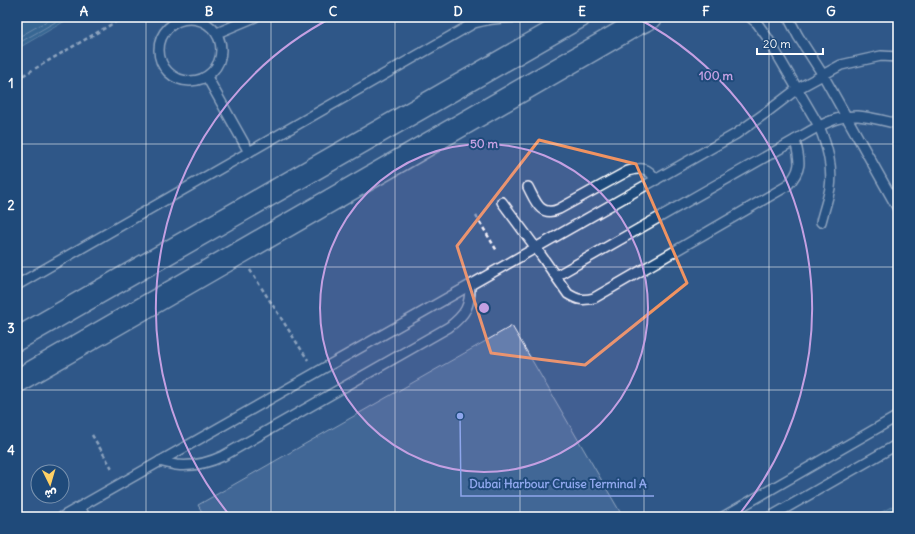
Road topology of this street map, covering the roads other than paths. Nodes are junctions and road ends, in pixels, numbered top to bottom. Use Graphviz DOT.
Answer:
graph roads {
  1 [pos="254,17"];
  2 [pos="651,17"];
  3 [pos="750,17"];
  4 [pos="788,17"];
  5 [pos="578,18"];
  6 [pos="175,19"];
  7 [pos="217,33"];
  8 [pos="898,56"];
  9 [pos="823,75"];
  10 [pos="207,77"];
  11 [pos="797,89"];
  12 [pos="846,117"];
  13 [pos="898,124"];
  14 [pos="819,126"];
  15 [pos="795,140"];
  16 [pos="249,152"];
  17 [pos="656,180"];
  18 [pos="528,187"];
  19 [pos="502,202"];
  20 [pos="898,209"];
  21 [pos="821,222"];
  22 [pos="536,248"];
  23 [pos="556,276"];
  24 [pos="17,285"];
  25 [pos="470,286"];
  26 [pos="17,339"];
  27 [pos="17,381"];
  28 [pos="898,416"];
  29 [pos="898,444"];
  30 [pos="160,461"];
  31 [pos="80,507"];
  32 [pos="62,517"];
  33 [pos="85,517"];
  34 [pos="723,517"];
  35 [pos="770,517"];
  1 -- 7 [label="lane"];
  2 -- 27 [label="street"];
  3 -- 11 [label="lane"];
  4 -- 9 [label="lane"];
  5 -- 16 [label="lane"];
  5 -- 26 [label="street"];
  6 -- 7 [label="lane"];
  6 -- 10 [label="lane"];
  7 -- 10 [label="lane"];
  8 -- 9 [label="lane"];
  9 -- 11 [label="lane"];
  9 -- 12 [label="lane"];
  10 -- 16 [label="lane"];
  11 -- 14 [label="lane"];
  11 -- 17 [label="lane"];
  12 -- 13 [label="lane"];
  12 -- 14 [label="lane"];
  12 -- 20 [label="lane"];
  14 -- 15 [label="lane"];
  14 -- 21 [label="lane"];
  15 -- 23 [label="lane"];
  15 -- 23 [label="lane"];
  16 -- 24 [label="lane"];
  17 -- 18 [label="lane"];
  17 -- 22 [label="lane"];
  19 -- 22 [label="lane"];
  22 -- 23 [label="lane"];
  22 -- 25 [label="lane"];
  25 -- 30 [label="lane"];
  25 -- 30 [label="lane"];
  28 -- 34 [label="lane"];
  29 -- 35 [label="lane"];
  30 -- 31 [label="lane"];
  31 -- 32 [label="lane"];
  31 -- 33 [label="lane"];
}
